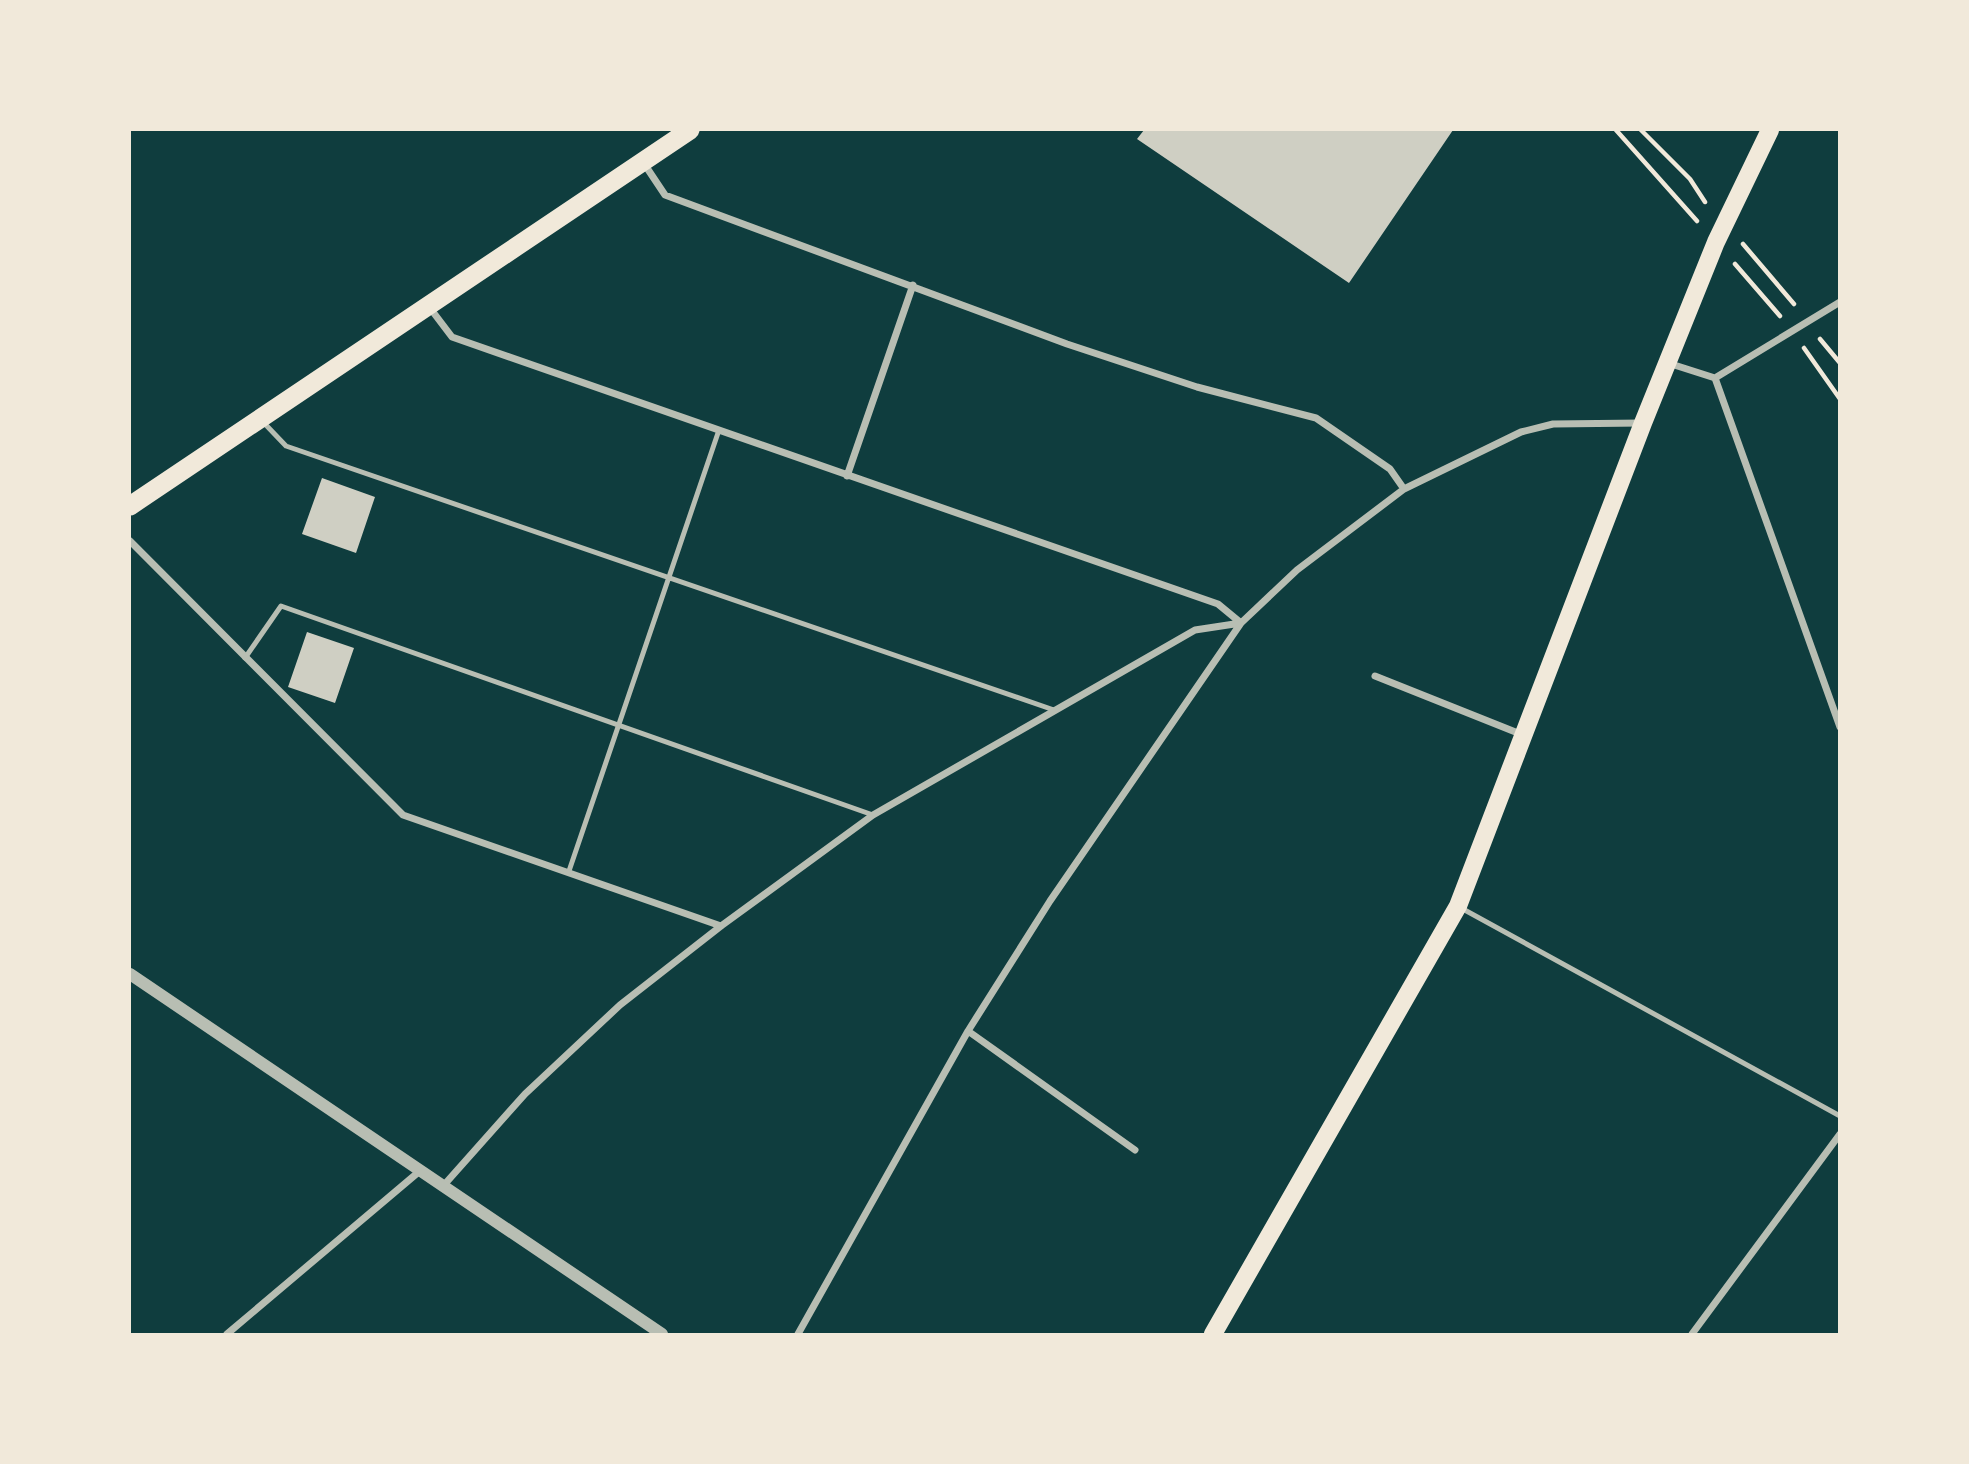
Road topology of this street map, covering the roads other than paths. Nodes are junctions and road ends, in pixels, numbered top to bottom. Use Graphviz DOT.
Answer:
graph roads {
  1 [pos="690,130"];
  2 [pos="1770,130"];
  3 [pos="643,161"];
  4 [pos="913,285"];
  5 [pos="1839,302"];
  6 [pos="429,306"];
  7 [pos="1668,363"];
  8 [pos="1715,378"];
  9 [pos="261,419"];
  10 [pos="1643,423"];
  11 [pos="719,430"];
  12 [pos="847,476"];
  13 [pos="1404,489"];
  14 [pos="130,506"];
  15 [pos="130,541"];
  16 [pos="669,577"];
  17 [pos="1241,623"];
  18 [pos="245,658"];
  19 [pos="1375,676"];
  20 [pos="1054,710"];
  21 [pos="619,724"];
  22 [pos="1839,727"];
  23 [pos="1525,736"];
  24 [pos="873,815"];
  25 [pos="569,871"];
  26 [pos="1458,906"];
  27 [pos="721,926"];
  28 [pos="130,974"];
  29 [pos="968,1031"];
  30 [pos="1839,1116"];
  31 [pos="1839,1134"];
  32 [pos="1135,1150"];
  33 [pos="421,1170"];
  34 [pos="443,1185"];
  35 [pos="227,1335"];
  36 [pos="663,1335"];
  37 [pos="798,1335"];
  38 [pos="1213,1335"];
  39 [pos="1692,1335"];
  1 -- 3 [label="highway"];
  2 -- 7 [label="main road"];
  3 -- 4 [label="street"];
  3 -- 6 [label="highway"];
  4 -- 12 [label="street"];
  4 -- 13 [label="street"];
  5 -- 8 [label="street"];
  6 -- 9 [label="highway"];
  6 -- 11 [label="street"];
  7 -- 8 [label="street"];
  7 -- 10 [label="main road"];
  8 -- 22 [label="street"];
  9 -- 14 [label="highway"];
  9 -- 16 [label="lane"];
  10 -- 13 [label="street"];
  10 -- 23 [label="main road"];
  11 -- 12 [label="street"];
  11 -- 16 [label="lane"];
  12 -- 17 [label="street"];
  13 -- 17 [label="street"];
  15 -- 18 [label="street"];
  16 -- 20 [label="lane"];
  16 -- 21 [label="lane"];
  17 -- 20 [label="street"];
  17 -- 29 [label="street"];
  18 -- 21 [label="lane"];
  18 -- 25 [label="street"];
  19 -- 23 [label="street"];
  20 -- 24 [label="street"];
  21 -- 24 [label="lane"];
  21 -- 25 [label="lane"];
  23 -- 26 [label="main road"];
  24 -- 27 [label="street"];
  25 -- 27 [label="street"];
  26 -- 30 [label="lane"];
  26 -- 38 [label="main road"];
  27 -- 34 [label="street"];
  28 -- 33 [label="street"];
  29 -- 32 [label="street"];
  29 -- 37 [label="street"];
  31 -- 39 [label="street"];
  33 -- 34 [label="street"];
  33 -- 35 [label="street"];
  34 -- 36 [label="street"];
}
